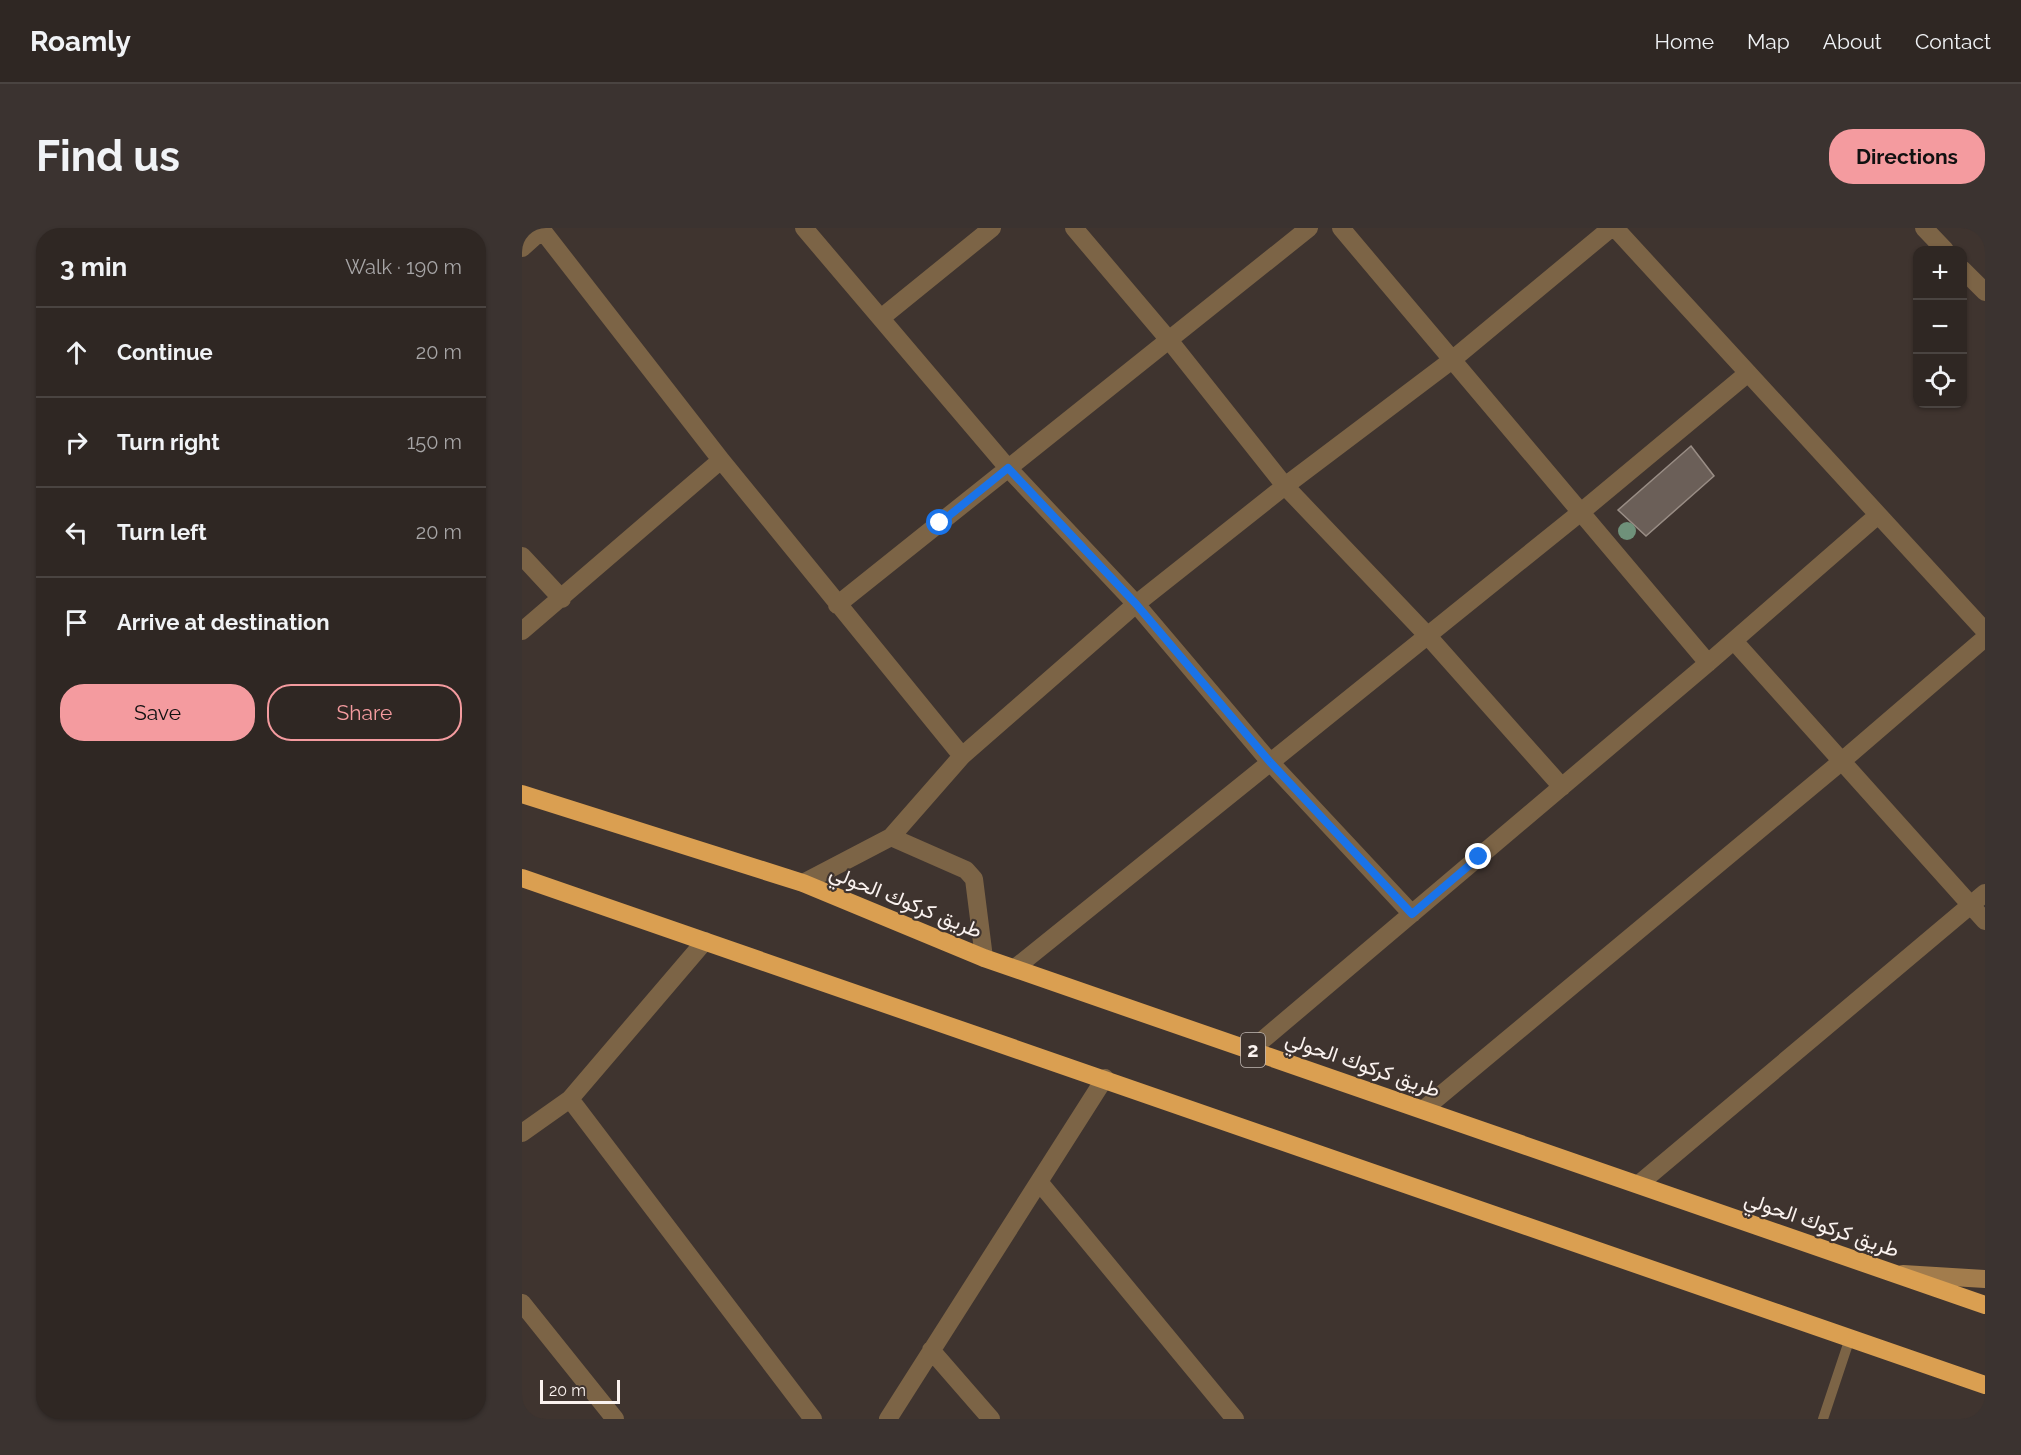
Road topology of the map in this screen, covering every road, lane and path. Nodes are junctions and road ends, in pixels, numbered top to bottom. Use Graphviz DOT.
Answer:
graph roads {
  1 [pos="804,228"];
  2 [pos="992,228"];
  3 [pos="1074,228"];
  4 [pos="1309,228"];
  5 [pos="1341,228"];
  6 [pos="1613,228"];
  7 [pos="1924,228"];
  8 [pos="1942,246"];
  9 [pos="522,248"];
  10 [pos="1967,273"];
  11 [pos="1985,292"];
  12 [pos="881,318"];
  13 [pos="1169,340"];
  14 [pos="1452,360"];
  15 [pos="1748,373"];
  16 [pos="721,460"];
  17 [pos="1008,468"];
  18 [pos="1285,486"];
  19 [pos="1581,512"];
  20 [pos="1878,514"];
  21 [pos="522,556"];
  22 [pos="561,599"];
  23 [pos="1136,604"];
  24 [pos="837,605"];
  25 [pos="522,631"];
  26 [pos="1985,631"];
  27 [pos="1428,635"];
  28 [pos="1985,638"];
  29 [pos="1734,641"];
  30 [pos="1708,663"];
  31 [pos="962,756"];
  32 [pos="1842,761"];
  33 [pos="1270,762"];
  34 [pos="1562,787"];
  35 [pos="522,794"];
  36 [pos="891,837"];
  37 [pos="522,878"];
  38 [pos="803,883"];
  39 [pos="1985,893"];
  40 [pos="1971,905"];
  41 [pos="1412,914"];
  42 [pos="1985,921"];
  43 [pos="705,941"];
  44 [pos="984,958"];
  45 [pos="1015,968"];
  46 [pos="1252,1049"];
  47 [pos="1106,1078"];
  48 [pos="570,1099"];
  49 [pos="1424,1109"];
  50 [pos="522,1133"];
  51 [pos="1040,1183"];
  52 [pos="1639,1184"];
  53 [pos="1897,1274"];
  54 [pos="1981,1275"];
  55 [pos="522,1303"];
  56 [pos="1985,1305"];
  57 [pos="1850,1338"];
  58 [pos="931,1350"];
  59 [pos="1985,1385"];
  60 [pos="615,1419"];
  61 [pos="813,1419"];
  62 [pos="888,1419"];
  63 [pos="991,1419"];
  64 [pos="1235,1419"];
  65 [pos="1823,1419"];
  1 -- 12 [label="street"];
  2 -- 12 [label="street"];
  3 -- 13 [label="street"];
  4 -- 13 [label="street"];
  5 -- 14 [label="street"];
  6 -- 14 [label="street"];
  6 -- 15 [label="street"];
  7 -- 8 [label="street"];
  9 -- 16 [label="street"];
  10 -- 11 [label="street"];
  12 -- 17 [label="street"];
  13 -- 17 [label="street"];
  13 -- 18 [label="street"];
  14 -- 18 [label="street"];
  14 -- 19 [label="street"];
  15 -- 19 [label="street"];
  15 -- 20 [label="street"];
  16 -- 22 [label="street"];
  16 -- 24 [label="street"];
  17 -- 23 [label="street"];
  17 -- 24 [label="street"];
  18 -- 23 [label="street"];
  18 -- 27 [label="street"];
  19 -- 27 [label="street"];
  19 -- 30 [label="street"];
  20 -- 26 [label="street"];
  20 -- 29 [label="street"];
  21 -- 22 [label="street"];
  22 -- 25 [label="street"];
  23 -- 31 [label="street"];
  23 -- 33 [label="street"];
  24 -- 31 [label="street"];
  27 -- 33 [label="street"];
  27 -- 34 [label="street"];
  28 -- 32 [label="street"];
  29 -- 30 [label="street"];
  29 -- 32 [label="street"];
  30 -- 34 [label="street"];
  31 -- 36 [label="street"];
  32 -- 40 [label="street"];
  32 -- 49 [label="street"];
  33 -- 41 [label="street"];
  33 -- 45 [label="street"];
  34 -- 41 [label="street"];
  35 -- 38 [label="highway, طريق كركوك الحولي / 2"];
  36 -- 38 [label="street"];
  36 -- 44 [label="street"];
  37 -- 43 [label="highway"];
  38 -- 44 [label="highway, طريق كركوك الحولي / 2"];
  39 -- 40 [label="street"];
  40 -- 42 [label="street"];
  40 -- 52 [label="street"];
  41 -- 46 [label="street"];
  43 -- 47 [label="highway"];
  43 -- 48 [label="street"];
  44 -- 45 [label="highway, طريق كركوك الحولي / 2"];
  45 -- 46 [label="highway, طريق كركوك الحولي / 2"];
  46 -- 49 [label="highway, طريق كركوك الحولي / 2"];
  47 -- 51 [label="street"];
  47 -- 57 [label="highway"];
  48 -- 50 [label="street"];
  48 -- 61 [label="street"];
  49 -- 52 [label="highway, طريق كركوك الحولي / 2"];
  51 -- 58 [label="street"];
  51 -- 64 [label="street"];
  52 -- 53 [label="highway, طريق كركوك الحولي / 2"];
  53 -- 54 [label="main road"];
  53 -- 56 [label="highway, طريق كركوك الحولي / 2"];
  55 -- 60 [label="street"];
  57 -- 59 [label="highway"];
  57 -- 65 [label="lane"];
  58 -- 62 [label="street"];
  58 -- 63 [label="street"];
}
